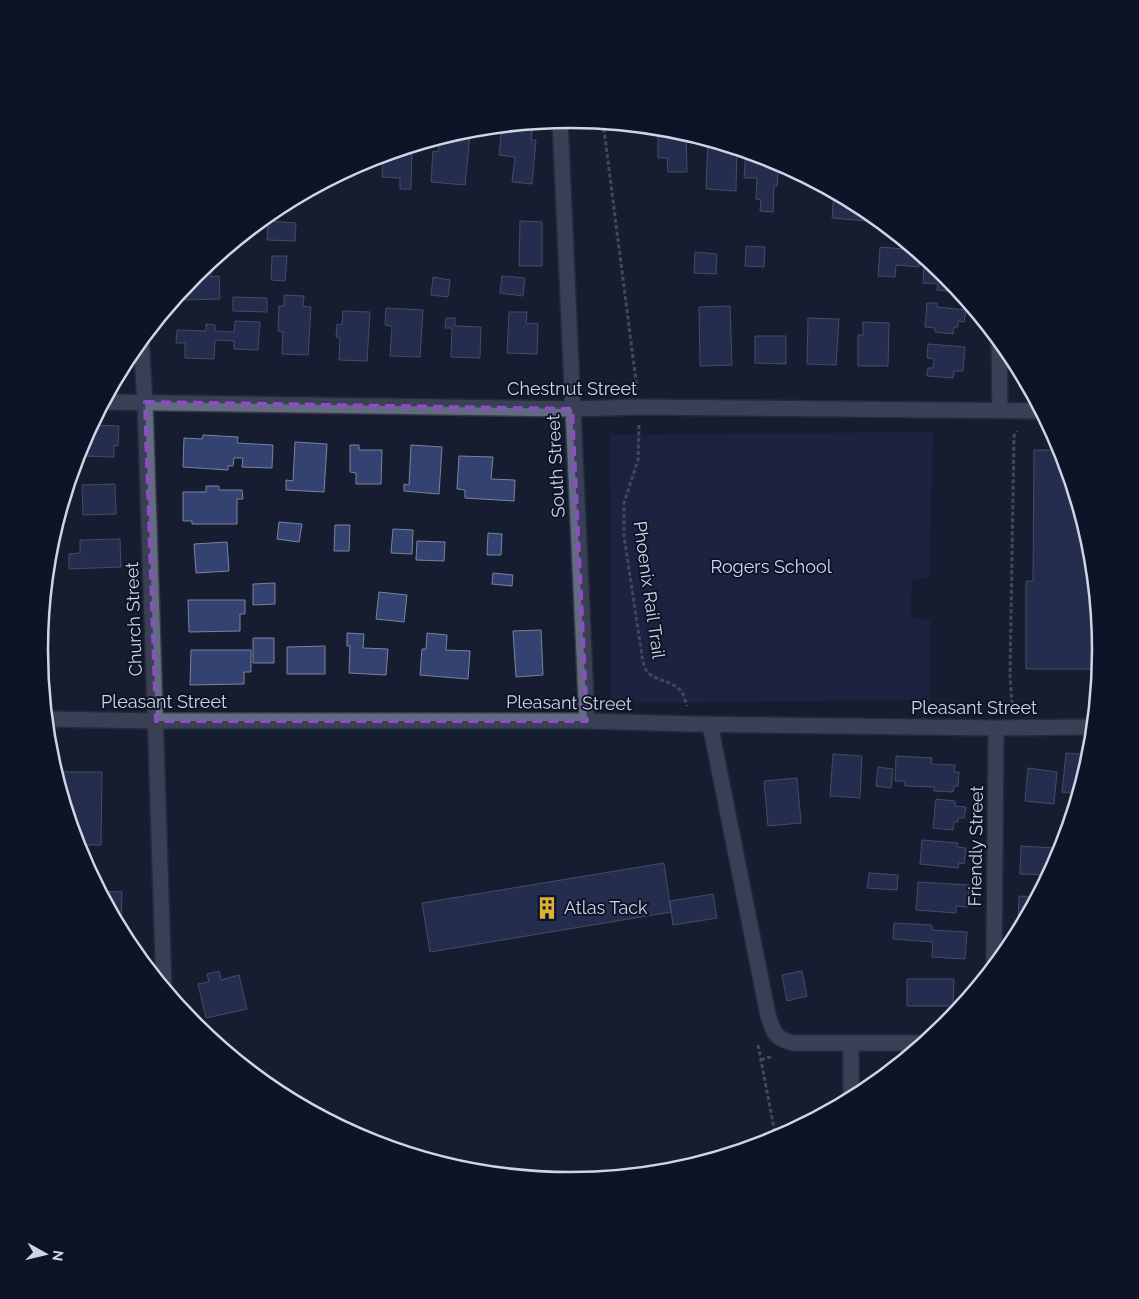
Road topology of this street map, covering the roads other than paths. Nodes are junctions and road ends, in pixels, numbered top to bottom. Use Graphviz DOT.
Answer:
graph roads {
  1 [pos="560,128"];
  2 [pos="142,350"];
  3 [pos="998,351"];
  4 [pos="110,402"];
  5 [pos="146,402"];
  6 [pos="572,409"];
  7 [pos="1000,410"];
  8 [pos="1034,411"];
  9 [pos="52,719"];
  10 [pos="156,721"];
  11 [pos="587,721"];
  12 [pos="710,724"];
  13 [pos="1085,727"];
  14 [pos="996,728"];
  15 [pos="994,953"];
  16 [pos="164,978"];
  17 [pos="851,1043"];
  18 [pos="913,1043"];
  19 [pos="851,1089"];
  1 -- 6 [label="street, South Street"];
  2 -- 5 [label="street, Church Street"];
  3 -- 7 [label="street"];
  4 -- 5 [label="street, Chestnut Street"];
  5 -- 6 [label="street, Chestnut Street"];
  5 -- 10 [label="street, Church Street"];
  6 -- 7 [label="street, Chestnut Street"];
  6 -- 11 [label="street, South Street"];
  7 -- 8 [label="street, Chestnut Street"];
  9 -- 10 [label="street, Pleasant Street"];
  10 -- 11 [label="street, Pleasant Street"];
  10 -- 16 [label="street, Church Street"];
  11 -- 12 [label="street, Pleasant Street"];
  12 -- 14 [label="street, Pleasant Street"];
  12 -- 17 [label="street"];
  13 -- 14 [label="street, Pleasant Street"];
  14 -- 15 [label="street, Friendly Street"];
  17 -- 18 [label="street"];
  17 -- 19 [label="street"];
}
